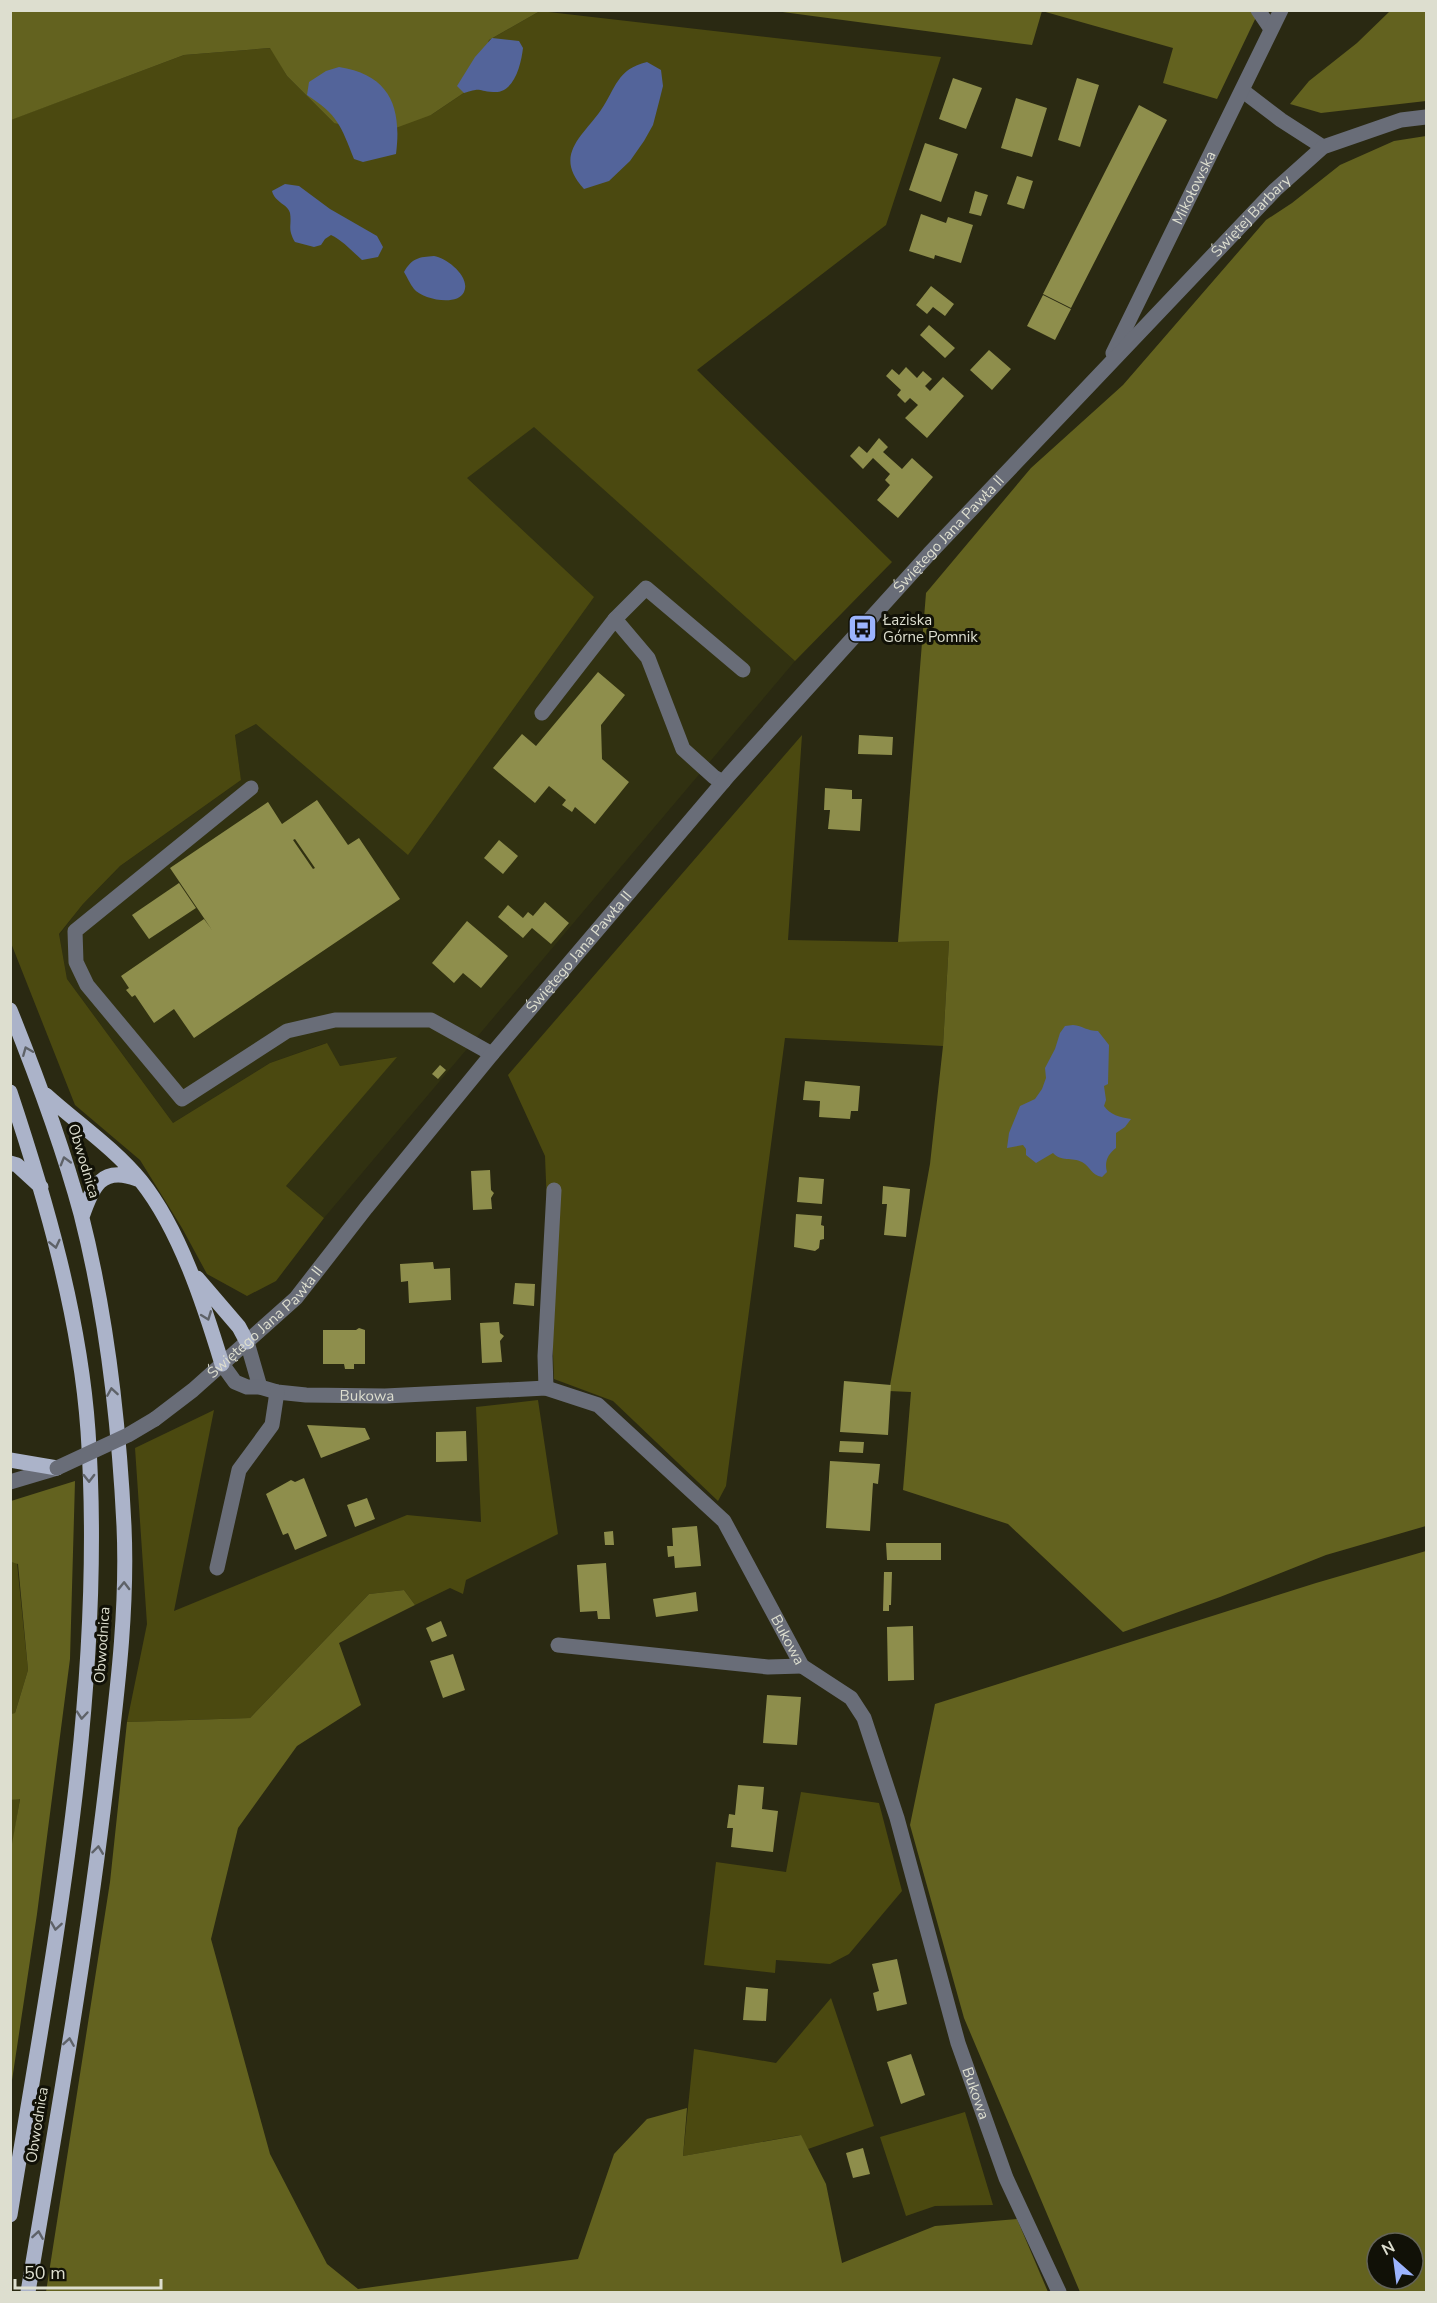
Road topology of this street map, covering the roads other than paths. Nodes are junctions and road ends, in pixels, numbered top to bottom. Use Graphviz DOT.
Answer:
graph roads {
  1 [pos="1258,10"];
  2 [pos="1281,10"];
  3 [pos="1271,29"];
  4 [pos="1243,91"];
  5 [pos="1426,117"];
  6 [pos="1323,147"];
  7 [pos="1108,364"];
  8 [pos="615,619"];
  9 [pos="743,670"];
  10 [pos="542,713"];
  11 [pos="723,782"];
  12 [pos="251,788"];
  13 [pos="10,1010"];
  14 [pos="492,1054"];
  15 [pos="10,1092"];
  16 [pos="44,1093"];
  17 [pos="10,1163"];
  18 [pos="140,1180"];
  19 [pos="42,1187"];
  20 [pos="554,1190"];
  21 [pos="82,1217"];
  22 [pos="188,1268"];
  23 [pos="248,1342"];
  24 [pos="222,1364"];
  25 [pos="260,1387"];
  26 [pos="546,1388"];
  27 [pos="277,1392"];
  28 [pos="10,1460"];
  29 [pos="57,1468"];
  30 [pos="10,1482"];
  31 [pos="217,1568"];
  32 [pos="558,1645"];
  33 [pos="801,1666"];
  34 [pos="10,2215"];
  35 [pos="28,2292"];
  36 [pos="1059,2292"];
  1 -- 3 [label="street"];
  2 -- 3 [label="street, Mikołowska"];
  3 -- 4 [label="street, Mikołowska"];
  4 -- 6 [label="street"];
  4 -- 7 [label="street, Mikołowska"];
  5 -- 6 [label="street, Świętej Barbary"];
  6 -- 7 [label="street, Świętej Barbary"];
  7 -- 11 [label="street, Świętego Jana Pawła II"];
  8 -- 9 [label="street"];
  8 -- 10 [label="street"];
  8 -- 11 [label="street"];
  11 -- 14 [label="street, Świętego Jana Pawła II"];
  12 -- 14 [label="street"];
  16 -- 13 [label="main road, Obwodnica, one-way"];
  14 -- 23 [label="street, Świętego Jana Pawła II"];
  15 -- 19 [label="main road, Obwodnica"];
  16 -- 18 [label="main road"];
  21 -- 16 [label="main road, Obwodnica, one-way"];
  17 -- 19 [label="main road"];
  18 -- 21 [label="main road"];
  18 -- 22 [label="main road"];
  19 -- 34 [label="main road, Obwodnica, one-way"];
  20 -- 26 [label="street"];
  35 -- 21 [label="main road, Obwodnica, one-way"];
  22 -- 23 [label="main road"];
  22 -- 24 [label="main road, one-way"];
  23 -- 24 [label="street, Świętego Jana Pawła II"];
  23 -- 25 [label="street"];
  24 -- 25 [label="street, Bukowa"];
  24 -- 29 [label="street, Świętego Jana Pawła II, bridge"];
  25 -- 27 [label="street, Bukowa"];
  26 -- 27 [label="street, Bukowa"];
  26 -- 33 [label="street, Bukowa"];
  27 -- 31 [label="street"];
  28 -- 29 [label="main road"];
  29 -- 30 [label="street, Świętego Jana Pawła II"];
  32 -- 33 [label="street"];
  33 -- 36 [label="street, Bukowa"];
}
